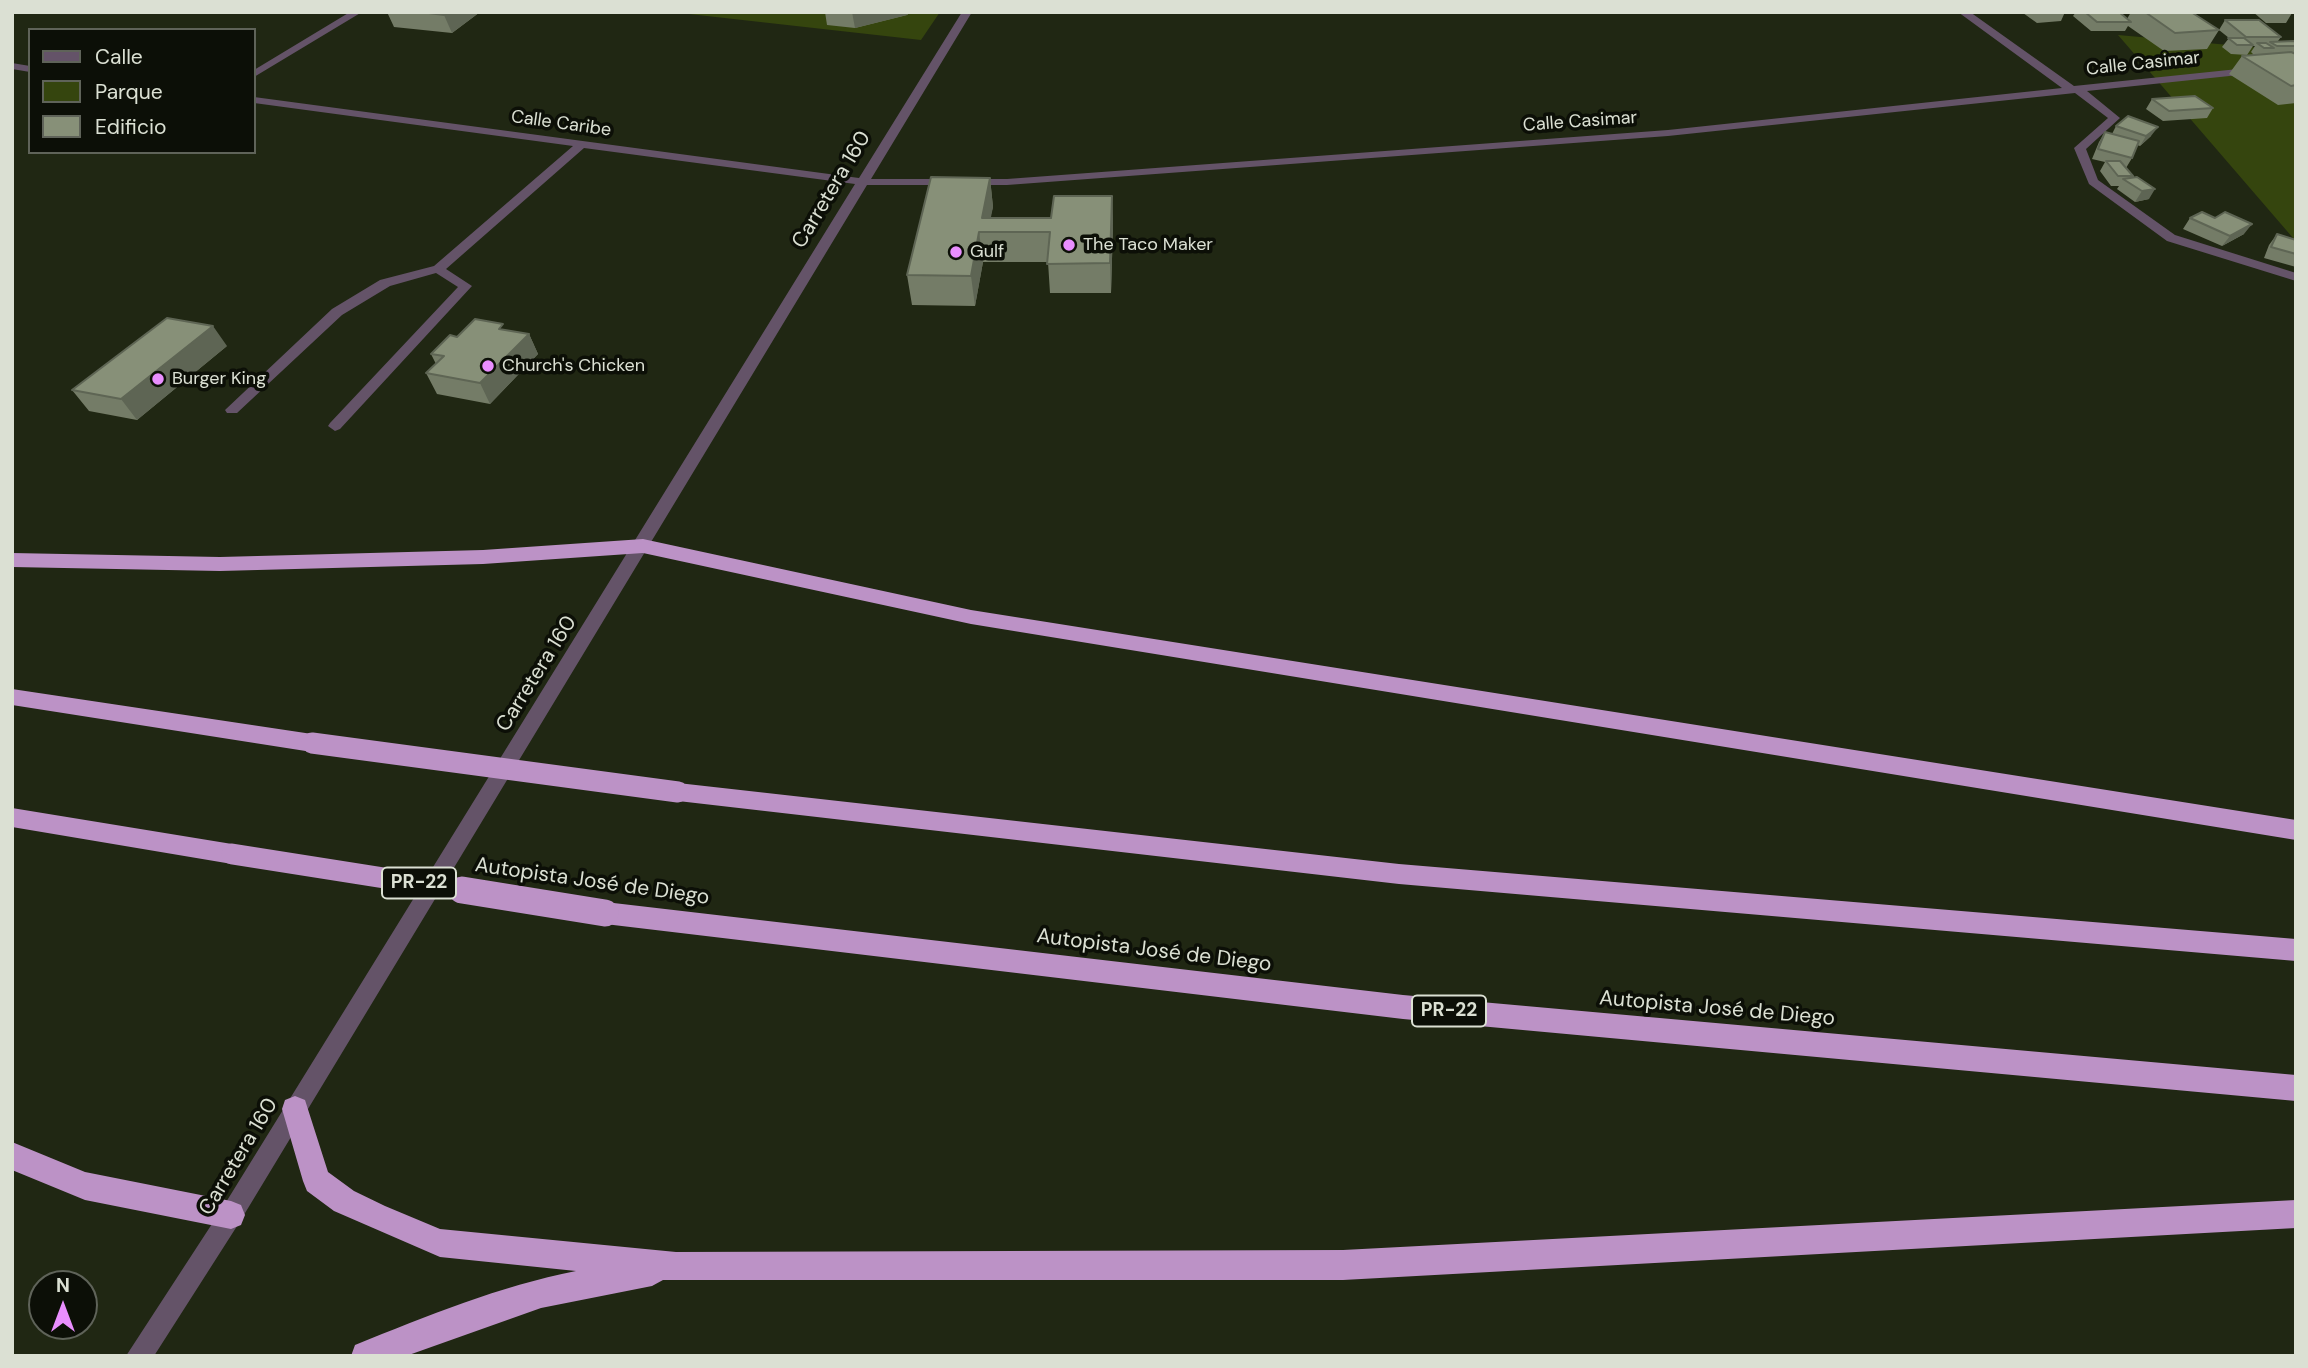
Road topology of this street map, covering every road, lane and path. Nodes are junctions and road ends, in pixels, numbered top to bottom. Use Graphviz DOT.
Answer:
graph roads {
  1 [pos="357,12"];
  2 [pos="967,12"];
  3 [pos="1964,12"];
  4 [pos="2296,66"];
  5 [pos="256,73"];
  6 [pos="2074,89"];
  7 [pos="256,100"];
  8 [pos="581,145"];
  9 [pos="864,182"];
  10 [pos="438,269"];
  11 [pos="2296,277"];
  12 [pos="232,410"];
  13 [pos="335,426"];
  14 [pos="643,546"];
  15 [pos="12,560"];
  16 [pos="12,697"];
  17 [pos="12,817"];
  18 [pos="2296,830"];
  19 [pos="2296,950"];
  20 [pos="2296,1088"];
  21 [pos="295,1109"];
  22 [pos="12,1156"];
  23 [pos="232,1214"];
  24 [pos="2296,1214"];
  25 [pos="676,1267"];
  26 [pos="139,1356"];
  27 [pos="366,1356"];
  1 -- 5 [label="street"];
  2 -- 9 [label="street, Carretera 160"];
  3 -- 6 [label="street"];
  4 -- 6 [label="street, Calle Casimar"];
  6 -- 9 [label="street, Calle Casimar"];
  6 -- 11 [label="street"];
  7 -- 8 [label="street, Calle Caribe"];
  8 -- 9 [label="street, Calle Caribe"];
  8 -- 10 [label="street"];
  9 -- 14 [label="street, Carretera 160"];
  10 -- 12 [label="street"];
  10 -- 13 [label="street"];
  14 -- 15 [label="highway"];
  14 -- 18 [label="highway"];
  14 -- 21 [label="street, Carretera 160"];
  16 -- 19 [label="highway, bridge"];
  17 -- 20 [label="highway, Autopista José de Diego / PR-22, bridge"];
  21 -- 23 [label="street, Carretera 160"];
  21 -- 25 [label="highway"];
  22 -- 23 [label="highway"];
  23 -- 26 [label="street, Carretera 160"];
  24 -- 25 [label="highway"];
  25 -- 27 [label="highway"];
}
